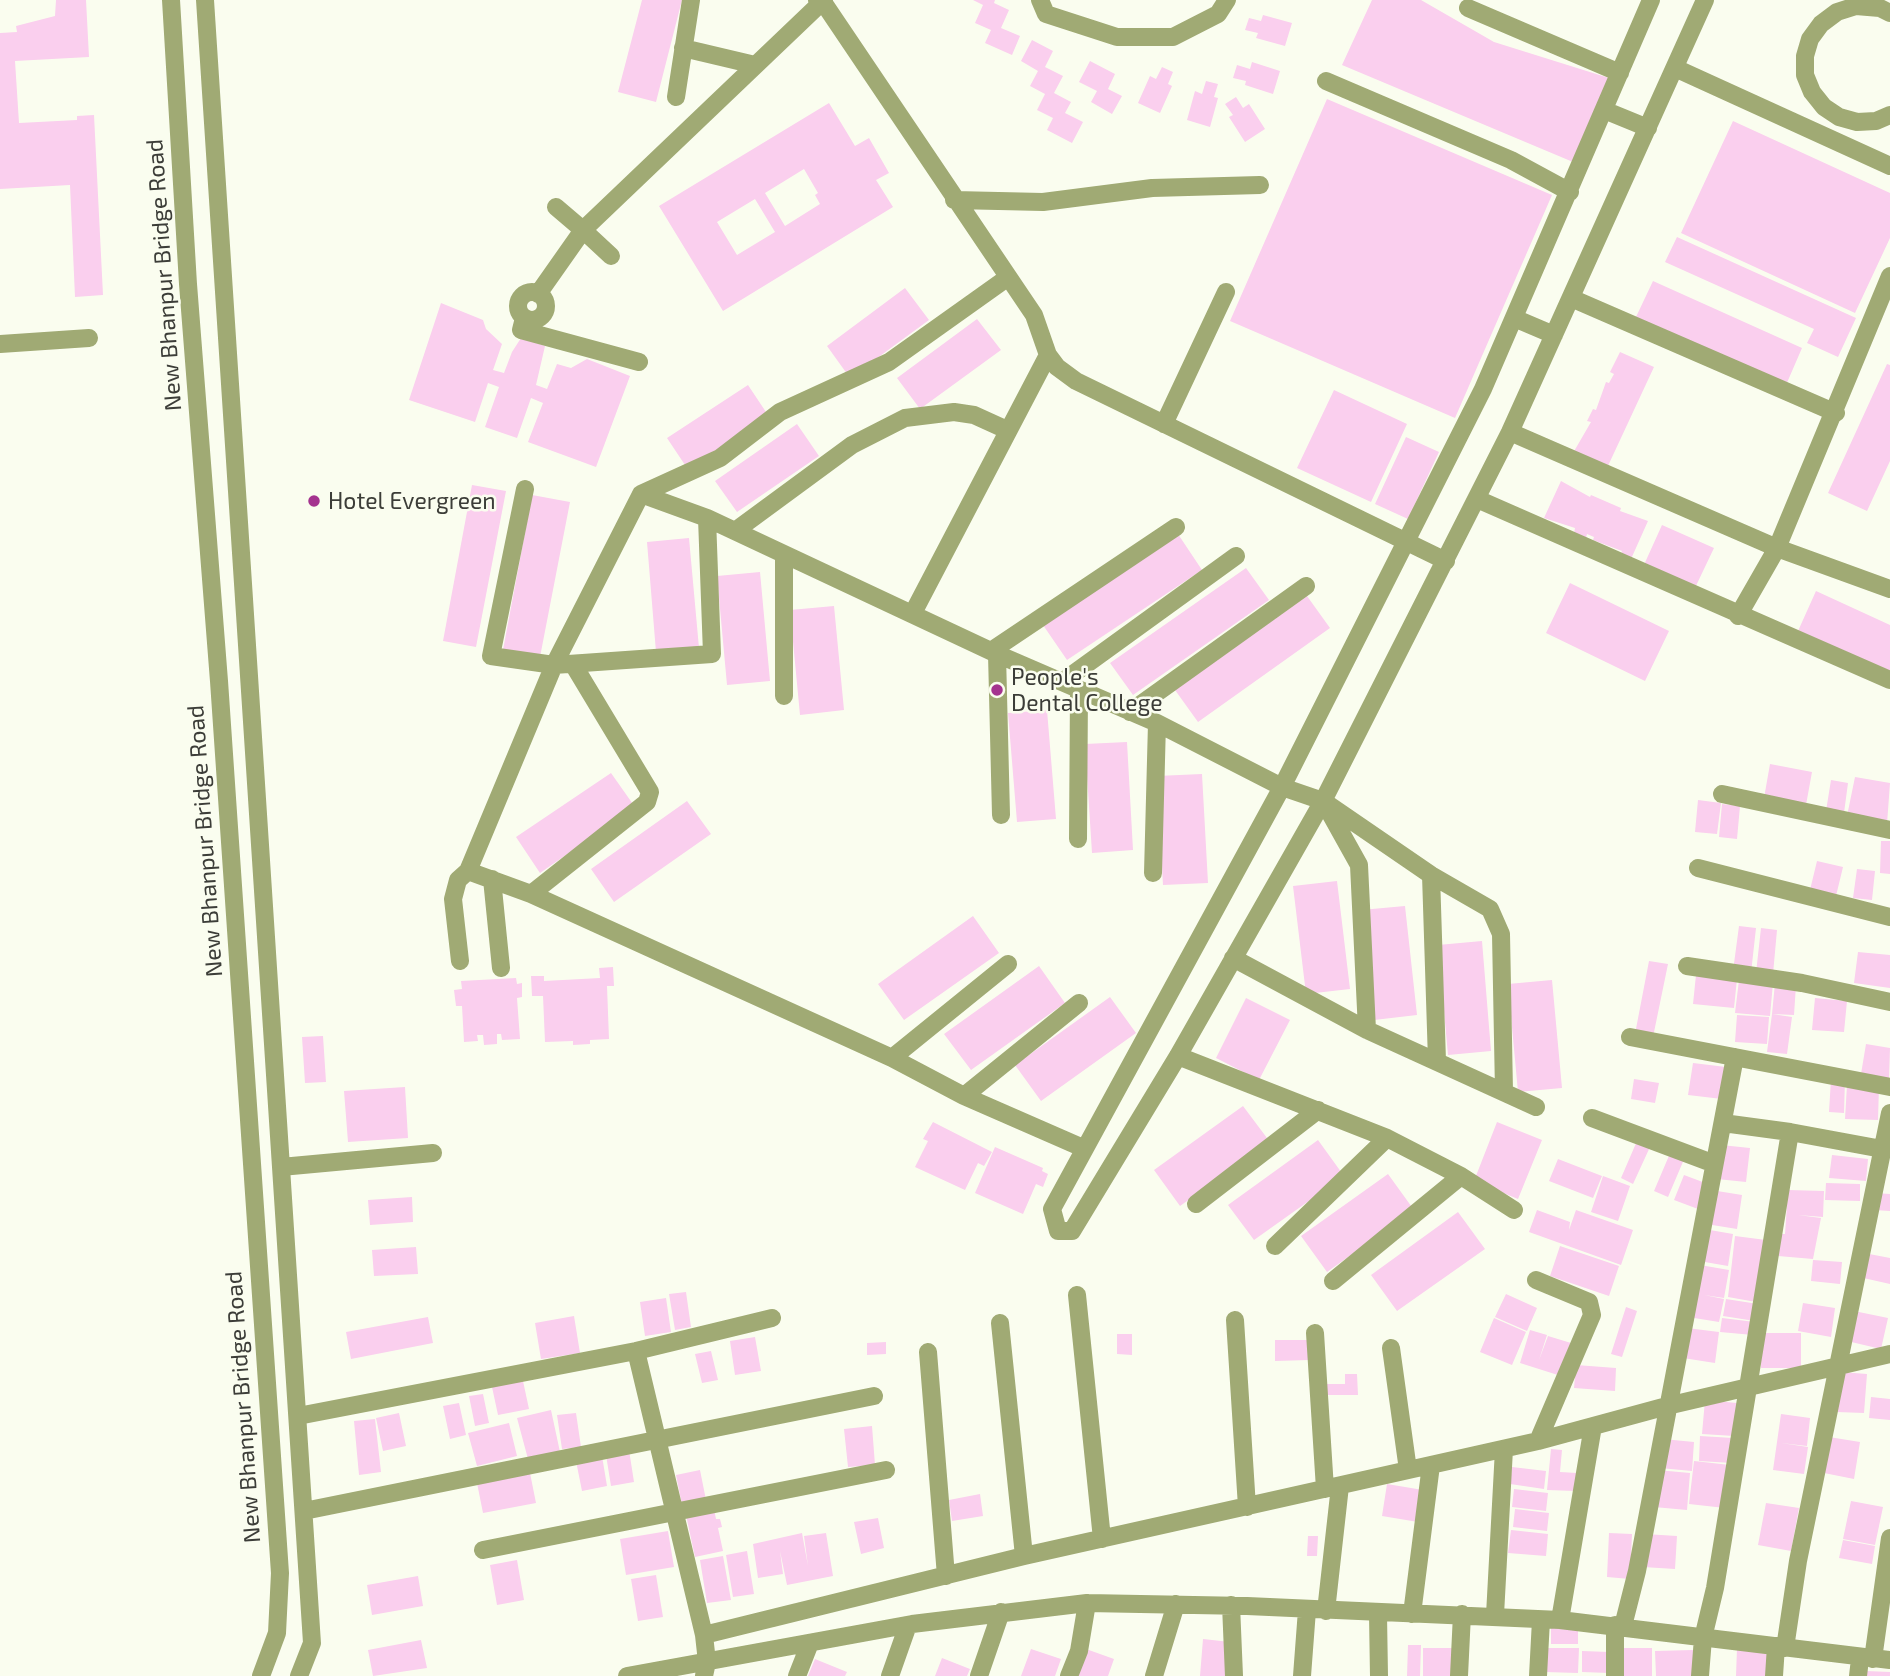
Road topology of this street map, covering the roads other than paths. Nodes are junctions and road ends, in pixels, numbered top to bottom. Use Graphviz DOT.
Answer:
graph roads {
  1 [pos="171,0"];
  2 [pos="205,0"];
  3 [pos="691,0"];
  4 [pos="1040,0"];
  5 [pos="1227,0"];
  6 [pos="1651,0"];
  7 [pos="1705,0"];
  8 [pos="821,1"];
  9 [pos="1884,7"];
  10 [pos="1468,8"];
  11 [pos="683,48"];
  12 [pos="755,65"];
  13 [pos="1675,68"];
  14 [pos="1619,73"];
  15 [pos="1326,81"];
  16 [pos="676,97"];
  17 [pos="1604,110"];
  18 [pos="1890,115"];
  19 [pos="1648,128"];
  20 [pos="1890,166"];
  21 [pos="1260,185"];
  22 [pos="1570,192"];
  23 [pos="954,200"];
  24 [pos="556,207"];
  25 [pos="583,230"];
  26 [pos="611,256"];
  27 [pos="1890,276"];
  28 [pos="1007,278"];
  29 [pos="1226,292"];
  30 [pos="1571,298"];
  31 [pos="1514,318"];
  32 [pos="1554,335"];
  33 [pos="89,338"];
  34 [pos="0,344"];
  35 [pos="1048,355"];
  36 [pos="639,362"];
  37 [pos="1836,413"];
  38 [pos="1164,424"];
  39 [pos="1007,430"];
  40 [pos="1510,432"];
  41 [pos="526,489"];
  42 [pos="641,495"];
  43 [pos="1477,499"];
  44 [pos="707,518"];
  45 [pos="1176,527"];
  46 [pos="736,531"];
  47 [pos="1408,542"];
  48 [pos="1777,548"];
  49 [pos="784,554"];
  50 [pos="1236,555"];
  51 [pos="1446,561"];
  52 [pos="1306,586"];
  53 [pos="1890,589"];
  54 [pos="913,613"];
  55 [pos="1738,616"];
  56 [pos="994,652"];
  57 [pos="573,664"];
  58 [pos="554,665"];
  59 [pos="1890,680"];
  60 [pos="1062,682"];
  61 [pos="1079,690"];
  62 [pos="784,696"];
  63 [pos="1130,712"];
  64 [pos="1157,723"];
  65 [pos="1282,787"];
  66 [pos="1722,794"];
  67 [pos="1323,801"];
  68 [pos="1002,815"];
  69 [pos="1890,830"];
  70 [pos="1078,839"];
  71 [pos="1698,868"];
  72 [pos="468,871"];
  73 [pos="1153,873"];
  74 [pos="1432,875"];
  75 [pos="492,879"];
  76 [pos="531,894"];
  77 [pos="1890,917"];
  78 [pos="1233,958"];
  79 [pos="460,961"];
  80 [pos="1008,964"];
  81 [pos="1687,966"];
  82 [pos="501,968"];
  83 [pos="1890,1002"];
  84 [pos="1079,1003"];
  85 [pos="1367,1030"];
  86 [pos="1630,1037"];
  87 [pos="1178,1056"];
  88 [pos="1735,1057"];
  89 [pos="892,1058"];
  90 [pos="1437,1061"];
  91 [pos="1890,1087"];
  92 [pos="1504,1092"];
  93 [pos="964,1097"];
  94 [pos="1536,1107"];
  95 [pos="1318,1110"];
  96 [pos="1890,1113"];
  97 [pos="1592,1118"];
  98 [pos="1723,1123"];
  99 [pos="1790,1132"];
  100 [pos="1387,1138"];
  101 [pos="1083,1148"];
  102 [pos="1882,1149"];
  103 [pos="433,1153"];
  104 [pos="1713,1163"];
  105 [pos="281,1167"];
  106 [pos="1461,1176"];
  107 [pos="1196,1203"];
  108 [pos="1514,1210"];
  109 [pos="1276,1246"];
  110 [pos="1536,1280"];
  111 [pos="1333,1281"];
  112 [pos="1077,1296"];
  113 [pos="772,1318"];
  114 [pos="1236,1320"];
  115 [pos="1000,1323"];
  116 [pos="1315,1333"];
  117 [pos="1391,1348"];
  118 [pos="636,1351"];
  119 [pos="928,1352"];
  120 [pos="1890,1354"];
  121 [pos="1837,1366"];
  122 [pos="1747,1387"];
  123 [pos="874,1396"];
  124 [pos="1667,1406"];
  125 [pos="298,1416"];
  126 [pos="1593,1426"];
  127 [pos="655,1439"];
  128 [pos="1538,1441"];
  129 [pos="1504,1449"];
  130 [pos="1431,1465"];
  131 [pos="886,1470"];
  132 [pos="1408,1470"];
  133 [pos="1332,1488"];
  134 [pos="1247,1507"];
  135 [pos="304,1511"];
  136 [pos="675,1514"];
  137 [pos="1890,1538"];
  138 [pos="1102,1539"];
  139 [pos="483,1550"];
  140 [pos="1024,1556"];
  141 [pos="946,1576"];
  142 [pos="1087,1604"];
  143 [pos="1176,1604"];
  144 [pos="1231,1605"];
  145 [pos="1307,1609"];
  146 [pos="1326,1611"];
  147 [pos="1002,1612"];
  148 [pos="1378,1614"];
  149 [pos="1412,1614"];
  150 [pos="1462,1614"];
  151 [pos="1495,1615"];
  152 [pos="1541,1620"];
  153 [pos="1560,1620"];
  154 [pos="908,1625"];
  155 [pos="1619,1626"];
  156 [pos="704,1635"];
  157 [pos="1703,1638"];
  158 [pos="810,1643"];
  159 [pos="1781,1647"];
  160 [pos="1870,1663"];
  161 [pos="705,1669"];
  162 [pos="261,1676"];
  163 [pos="299,1676"];
  164 [pos="627,1676"];
  165 [pos="797,1676"];
  166 [pos="890,1676"];
  167 [pos="979,1676"];
  168 [pos="1069,1676"];
  169 [pos="1154,1676"];
  170 [pos="1234,1676"];
  171 [pos="1302,1676"];
  172 [pos="1379,1676"];
  173 [pos="1459,1676"];
  174 [pos="1538,1676"];
  175 [pos="1615,1676"];
  176 [pos="1700,1676"];
  177 [pos="1774,1676"];
  1 -- 162 [label="street, New Bhanpur Bridge Road"];
  2 -- 105 [label="street"];
  3 -- 11 [label="street"];
  4 -- 5 [label="street"];
  6 -- 14 [label="street"];
  7 -- 13 [label="street"];
  8 -- 12 [label="street"];
  8 -- 23 [label="street"];
  9 -- 18 [label="street"];
  10 -- 14 [label="street"];
  11 -- 12 [label="street"];
  11 -- 16 [label="street"];
  12 -- 25 [label="street"];
  13 -- 19 [label="street"];
  13 -- 20 [label="street"];
  14 -- 17 [label="street"];
  15 -- 22 [label="street"];
  17 -- 19 [label="street"];
  17 -- 22 [label="street"];
  19 -- 30 [label="street"];
  21 -- 23 [label="street"];
  22 -- 31 [label="street"];
  23 -- 28 [label="street"];
  24 -- 25 [label="street"];
  25 -- 26 [label="street"];
  25 -- 36 [label="street"];
  27 -- 37 [label="street"];
  28 -- 35 [label="street"];
  28 -- 42 [label="street"];
  29 -- 38 [label="street"];
  30 -- 32 [label="street"];
  30 -- 37 [label="street"];
  31 -- 32 [label="street"];
  31 -- 47 [label="street"];
  32 -- 40 [label="street"];
  33 -- 34 [label="street"];
  35 -- 38 [label="street"];
  35 -- 39 [label="street"];
  37 -- 48 [label="street"];
  38 -- 47 [label="street"];
  39 -- 46 [label="street"];
  39 -- 54 [label="street"];
  40 -- 43 [label="street"];
  40 -- 48 [label="street"];
  41 -- 58 [label="street"];
  42 -- 44 [label="street"];
  42 -- 58 [label="street"];
  43 -- 51 [label="street"];
  43 -- 55 [label="street"];
  44 -- 46 [label="street"];
  44 -- 57 [label="street"];
  45 -- 56 [label="street"];
  46 -- 49 [label="street"];
  47 -- 51 [label="street"];
  47 -- 65 [label="street"];
  48 -- 53 [label="street"];
  48 -- 55 [label="street"];
  49 -- 54 [label="street"];
  49 -- 62 [label="street"];
  50 -- 60 [label="street"];
  51 -- 67 [label="street"];
  52 -- 63 [label="street"];
  54 -- 56 [label="street"];
  55 -- 59 [label="street"];
  56 -- 60 [label="street"];
  56 -- 68 [label="street"];
  57 -- 58 [label="street"];
  57 -- 76 [label="street"];
  58 -- 72 [label="street"];
  60 -- 61 [label="street"];
  61 -- 63 [label="street"];
  61 -- 70 [label="street"];
  63 -- 64 [label="street"];
  64 -- 65 [label="street"];
  64 -- 73 [label="street"];
  65 -- 67 [label="street"];
  65 -- 101 [label="street"];
  66 -- 69 [label="street"];
  67 -- 74 [label="street"];
  67 -- 78 [label="street"];
  67 -- 85 [label="street"];
  71 -- 77 [label="street"];
  72 -- 75 [label="street"];
  72 -- 79 [label="street"];
  74 -- 90 [label="street"];
  74 -- 92 [label="street"];
  75 -- 76 [label="street"];
  75 -- 82 [label="street"];
  76 -- 89 [label="street"];
  78 -- 85 [label="street"];
  78 -- 87 [label="street"];
  80 -- 89 [label="street"];
  81 -- 83 [label="street"];
  84 -- 93 [label="street"];
  85 -- 90 [label="street"];
  86 -- 88 [label="street"];
  87 -- 95 [label="street"];
  87 -- 101 [label="street"];
  88 -- 91 [label="street"];
  88 -- 98 [label="street"];
  89 -- 93 [label="street"];
  90 -- 92 [label="street"];
  92 -- 94 [label="street"];
  93 -- 101 [label="street"];
  95 -- 100 [label="street"];
  95 -- 107 [label="street"];
  96 -- 102 [label="street"];
  97 -- 104 [label="street"];
  98 -- 99 [label="street"];
  98 -- 104 [label="street"];
  99 -- 102 [label="street"];
  99 -- 122 [label="street"];
  100 -- 106 [label="street"];
  100 -- 109 [label="street"];
  102 -- 121 [label="street"];
  103 -- 105 [label="street"];
  104 -- 124 [label="street"];
  105 -- 125 [label="street"];
  106 -- 108 [label="street"];
  106 -- 111 [label="street"];
  110 -- 128 [label="street"];
  112 -- 138 [label="street"];
  113 -- 118 [label="street"];
  114 -- 134 [label="street"];
  115 -- 140 [label="street"];
  116 -- 133 [label="street"];
  117 -- 132 [label="street"];
  118 -- 125 [label="street"];
  118 -- 127 [label="street"];
  119 -- 141 [label="street"];
  120 -- 121 [label="street"];
  121 -- 122 [label="street"];
  121 -- 159 [label="street"];
  122 -- 124 [label="street"];
  122 -- 157 [label="street"];
  123 -- 127 [label="street"];
  124 -- 126 [label="street"];
  124 -- 155 [label="street"];
  125 -- 135 [label="street"];
  126 -- 128 [label="street"];
  126 -- 153 [label="street"];
  127 -- 135 [label="street"];
  127 -- 136 [label="street"];
  128 -- 129 [label="street"];
  129 -- 130 [label="street"];
  129 -- 151 [label="street"];
  130 -- 132 [label="street"];
  130 -- 149 [label="street"];
  131 -- 136 [label="street"];
  132 -- 133 [label="street"];
  133 -- 134 [label="street"];
  133 -- 146 [label="street"];
  134 -- 138 [label="street"];
  135 -- 163 [label="street"];
  136 -- 139 [label="street"];
  136 -- 156 [label="street"];
  137 -- 160 [label="street"];
  138 -- 140 [label="street"];
  140 -- 141 [label="street"];
  141 -- 156 [label="street"];
  142 -- 143 [label="street"];
  142 -- 147 [label="street"];
  142 -- 168 [label="street"];
  143 -- 144 [label="street"];
  143 -- 169 [label="street"];
  144 -- 145 [label="street"];
  144 -- 170 [label="street"];
  145 -- 146 [label="street"];
  145 -- 171 [label="street"];
  146 -- 148 [label="street"];
  147 -- 154 [label="street"];
  147 -- 167 [label="street"];
  148 -- 149 [label="street"];
  148 -- 172 [label="street"];
  149 -- 150 [label="street"];
  150 -- 151 [label="street"];
  150 -- 173 [label="street"];
  151 -- 152 [label="street"];
  152 -- 153 [label="street"];
  152 -- 174 [label="street"];
  153 -- 155 [label="street"];
  154 -- 158 [label="street"];
  154 -- 166 [label="street"];
  155 -- 157 [label="street"];
  155 -- 175 [label="street"];
  156 -- 161 [label="street"];
  157 -- 159 [label="street"];
  157 -- 176 [label="street"];
  158 -- 161 [label="street"];
  158 -- 165 [label="street"];
  159 -- 160 [label="street"];
  159 -- 177 [label="street"];
  161 -- 164 [label="street"];
}
